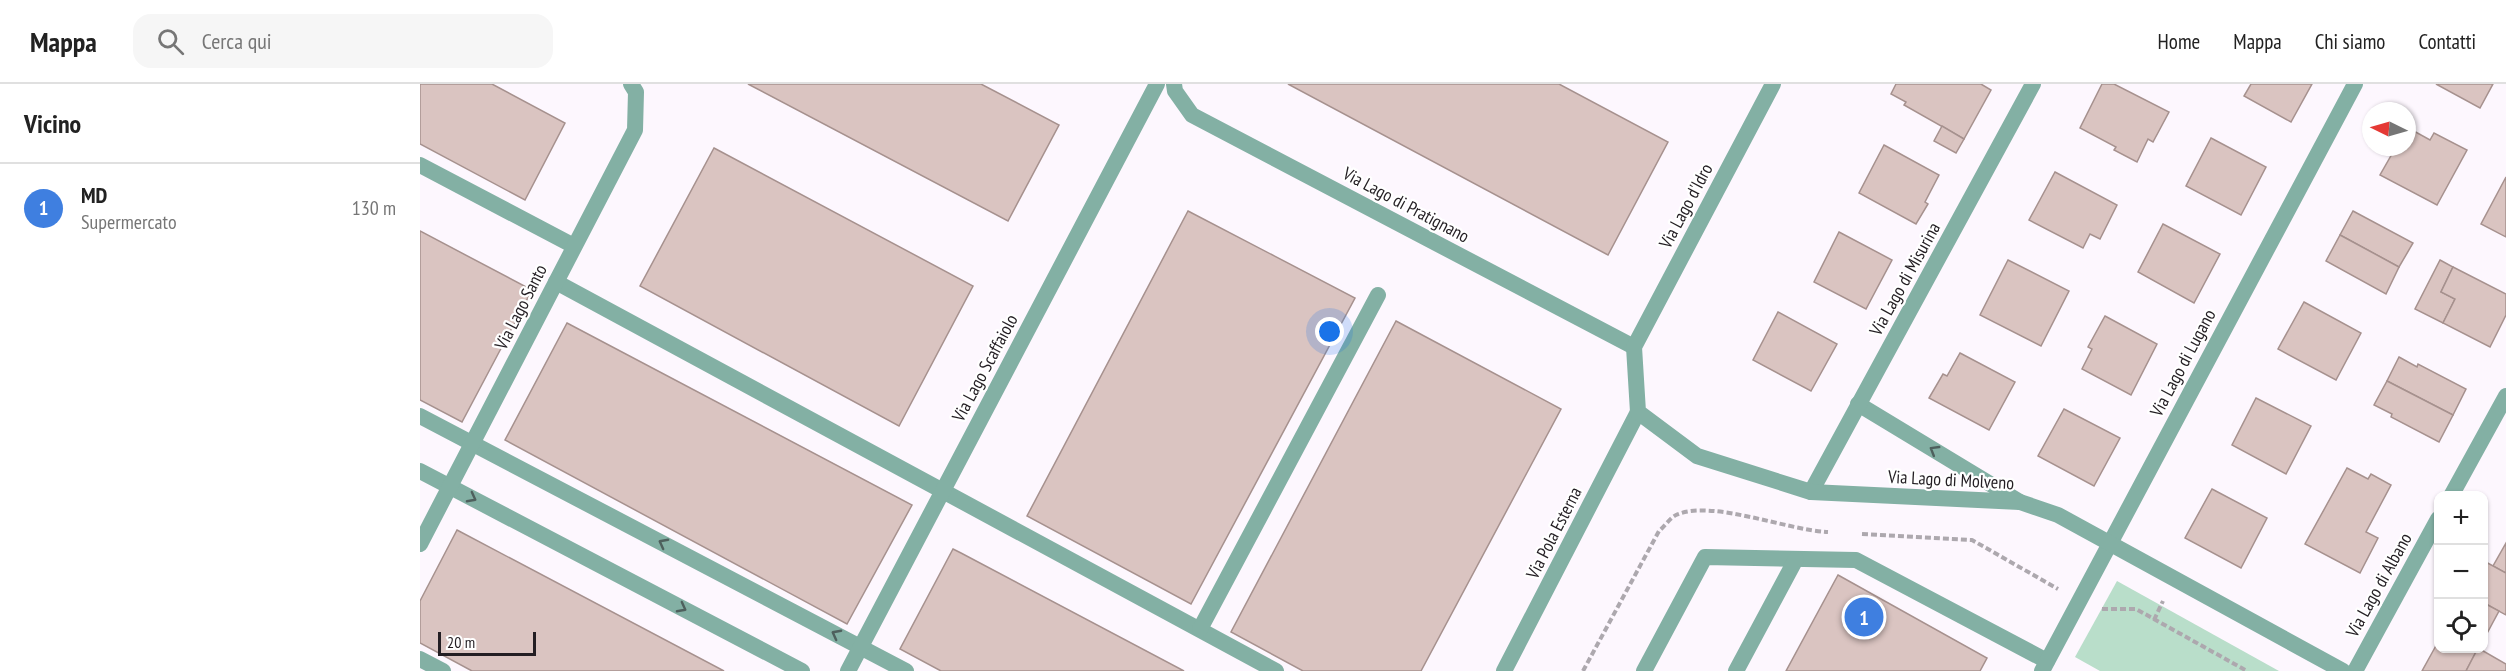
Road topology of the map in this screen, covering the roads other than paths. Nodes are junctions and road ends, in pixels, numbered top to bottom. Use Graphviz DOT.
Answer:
graph roads {
  1 [pos="631,84"];
  2 [pos="1157,84"];
  3 [pos="1174,84"];
  4 [pos="1773,84"];
  5 [pos="2033,84"];
  6 [pos="2355,84"];
  7 [pos="420,165"];
  8 [pos="574,246"];
  9 [pos="556,282"];
  10 [pos="1378,295"];
  11 [pos="1634,346"];
  12 [pos="2506,396"];
  13 [pos="1858,404"];
  14 [pos="1638,412"];
  15 [pos="420,416"];
  16 [pos="472,442"];
  17 [pos="420,471"];
  18 [pos="450,487"];
  19 [pos="942,491"];
  20 [pos="2453,491"];
  21 [pos="1811,492"];
  22 [pos="2020,502"];
  23 [pos="2434,528"];
  24 [pos="2109,543"];
  25 [pos="420,544"];
  26 [pos="1796,559"];
  27 [pos="1200,629"];
  28 [pos="860,647"];
  29 [pos="420,659"];
  30 [pos="2044,666"];
  31 [pos="443,671"];
  32 [pos="802,671"];
  33 [pos="848,671"];
  34 [pos="906,671"];
  35 [pos="1276,671"];
  36 [pos="1504,671"];
  37 [pos="1644,671"];
  38 [pos="1736,671"];
  39 [pos="2343,671"];
  40 [pos="2355,671"];
  1 -- 8 [label="street, Via Lago Santo"];
  2 -- 19 [label="street, Via Lago Scaffaiolo"];
  3 -- 11 [label="street, Via Lago di Pratignano"];
  4 -- 11 [label="street, Via Lago d'Idro"];
  5 -- 13 [label="street, Via Lago di Misurina"];
  6 -- 24 [label="street, Via Lago di Lugano"];
  7 -- 8 [label="street"];
  8 -- 9 [label="street, Via Lago Santo"];
  9 -- 16 [label="street, Via Lago Santo"];
  9 -- 19 [label="street"];
  10 -- 27 [label="street"];
  11 -- 14 [label="street"];
  12 -- 20 [label="street"];
  13 -- 21 [label="street, Via Lago di Misurina"];
  22 -- 13 [label="street, one-way"];
  14 -- 21 [label="street, Via Lago di Molveno"];
  14 -- 36 [label="street, Via Pola Esterna"];
  15 -- 16 [label="street"];
  16 -- 18 [label="street, Via Lago Santo"];
  28 -- 16 [label="street, one-way"];
  17 -- 18 [label="street"];
  18 -- 25 [label="street, Via Lago Santo"];
  18 -- 32 [label="street, one-way"];
  19 -- 27 [label="street"];
  19 -- 28 [label="street, Via Lago Scaffaiolo"];
  21 -- 22 [label="street, Via Lago di Molveno"];
  22 -- 24 [label="street, Via Lago di Molveno"];
  23 -- 40 [label="street, Via Lago di Albano"];
  24 -- 30 [label="street, Via Lago di Lugano"];
  24 -- 39 [label="street, Via Lago di Molveno"];
  26 -- 30 [label="street, Via Lago di Lugano"];
  26 -- 37 [label="street, Via Lago di Lugano"];
  26 -- 38 [label="street"];
  27 -- 35 [label="street"];
  28 -- 33 [label="street, Via Lago Scaffaiolo"];
  28 -- 34 [label="street"];
  29 -- 31 [label="street"];
}
